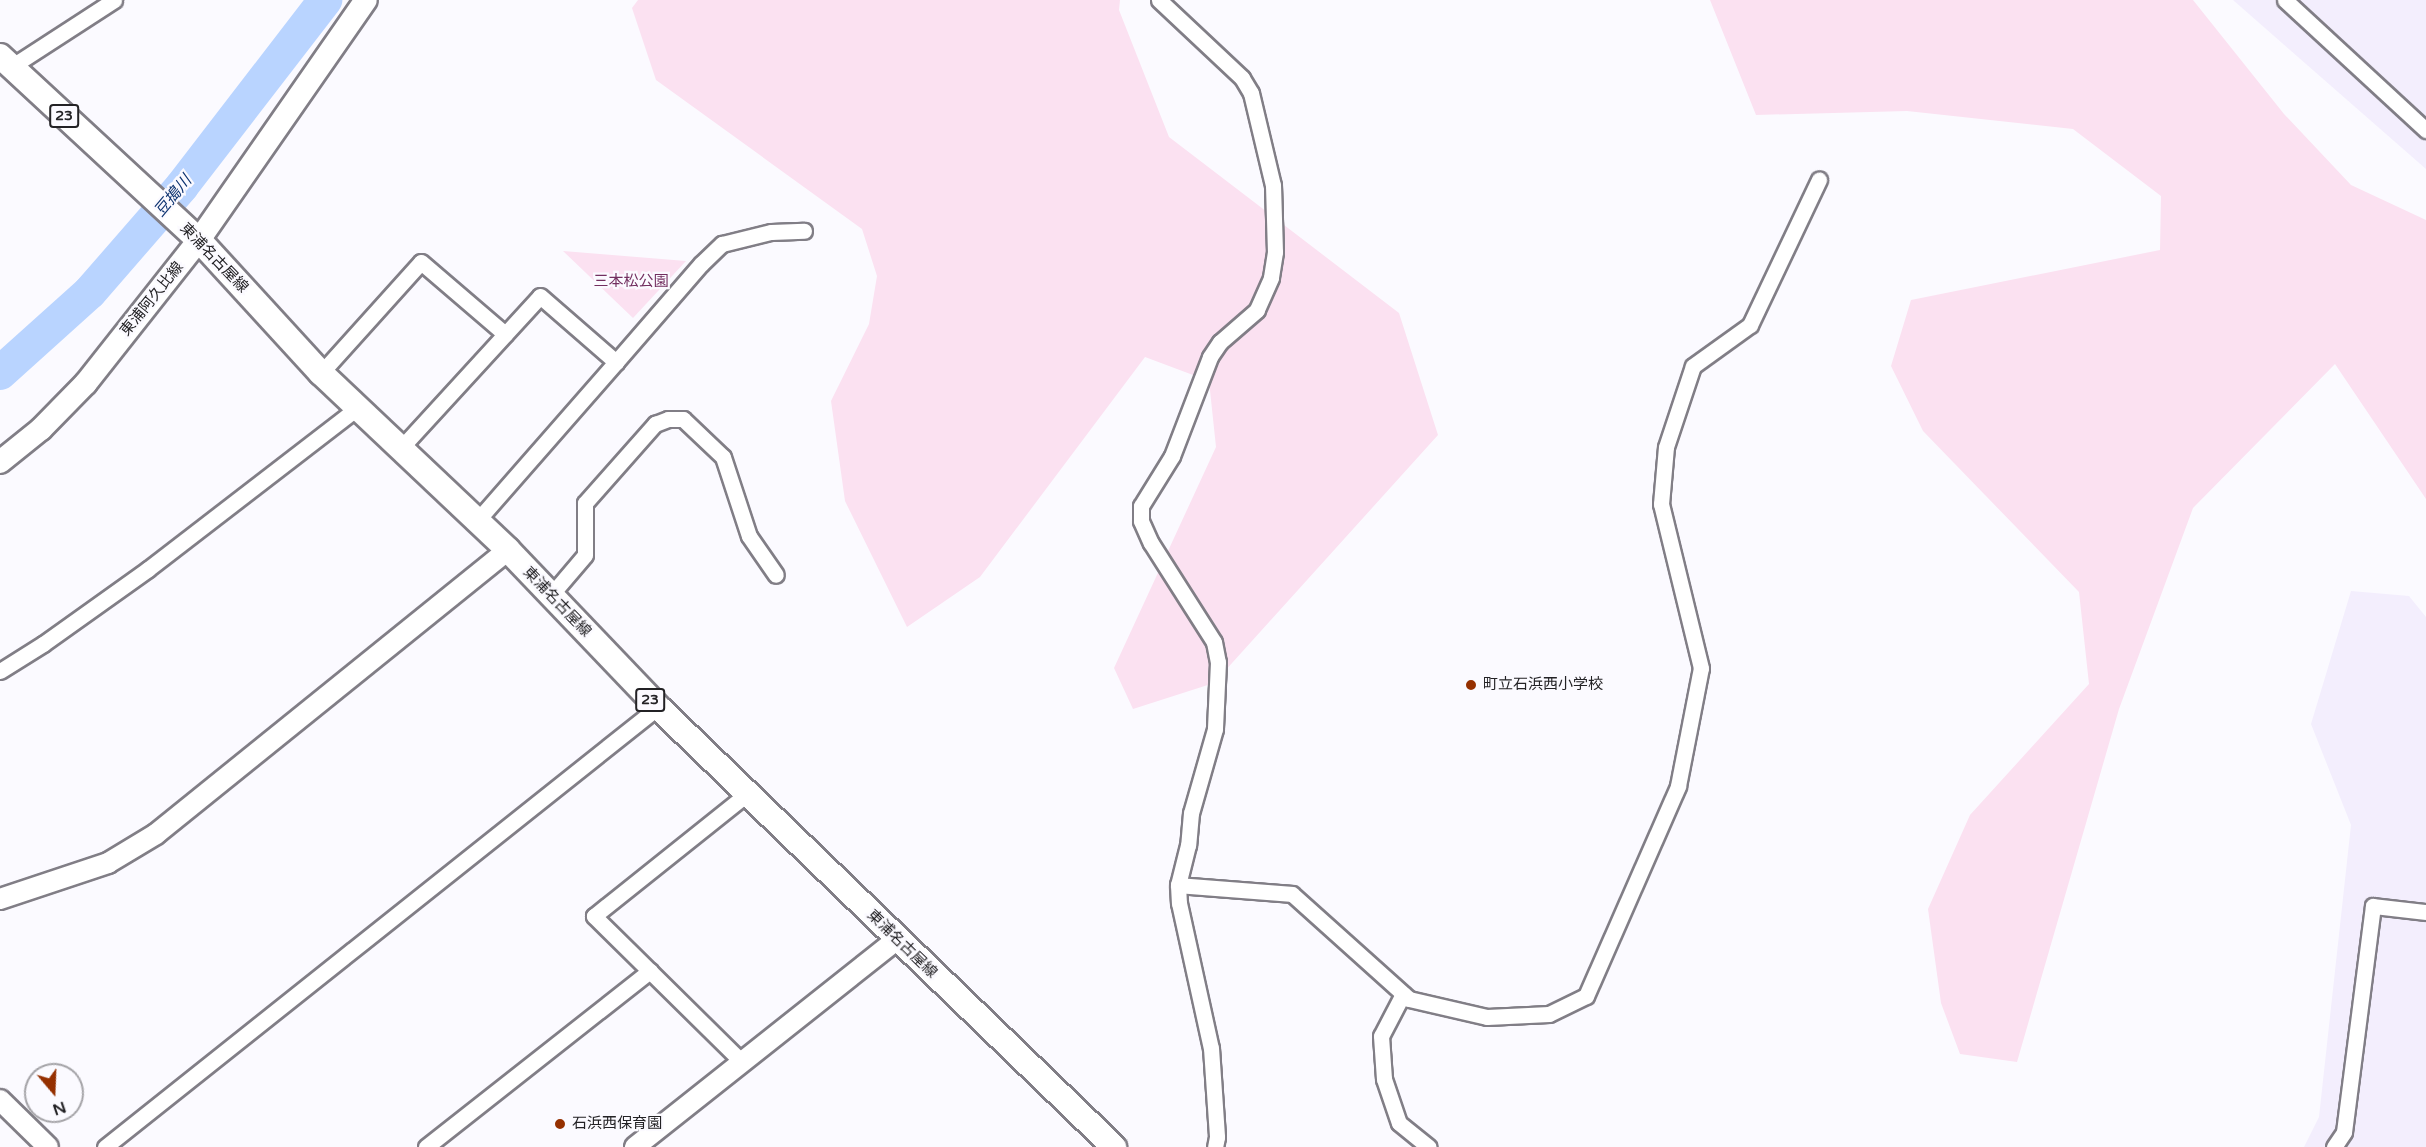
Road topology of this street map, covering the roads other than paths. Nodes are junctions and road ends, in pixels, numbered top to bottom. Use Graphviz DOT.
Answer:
graph roads {
  1 [pos="114,0"];
  2 [pos="366,0"];
  3 [pos="1159,0"];
  4 [pos="2285,0"];
  5 [pos="5,62"];
  6 [pos="2426,130"];
  7 [pos="1819,180"];
  8 [pos="804,231"];
  9 [pos="199,240"];
  10 [pos="505,334"];
  11 [pos="616,362"];
  12 [pos="321,374"];
  13 [pos="357,408"];
  14 [pos="400,449"];
  15 [pos="0,462"];
  16 [pos="477,521"];
  17 [pos="507,550"];
  18 [pos="776,575"];
  19 [pos="551,595"];
  20 [pos="0,670"];
  21 [pos="658,707"];
  22 [pos="747,794"];
  23 [pos="1178,885"];
  24 [pos="0,899"];
  25 [pos="2426,912"];
  26 [pos="896,940"];
  27 [pos="650,971"];
  28 [pos="1403,994"];
  29 [pos="742,1062"];
  30 [pos="0,1100"];
  31 [pos="42,1145"];
  32 [pos="105,1147"];
  33 [pos="426,1147"];
  34 [pos="635,1147"];
  35 [pos="1114,1147"];
  36 [pos="1215,1147"];
  37 [pos="1429,1147"];
  38 [pos="2334,1147"];
  1 -- 5 [label="street"];
  2 -- 9 [label="main road, 東浦阿久比線"];
  3 -- 23 [label="street"];
  4 -- 6 [label="street"];
  5 -- 9 [label="main road, 東浦名古屋線 / 23"];
  7 -- 28 [label="street"];
  8 -- 11 [label="street"];
  9 -- 12 [label="main road, 東浦名古屋線 / 23"];
  9 -- 15 [label="main road, 東浦阿久比線"];
  10 -- 11 [label="street"];
  10 -- 12 [label="street"];
  10 -- 14 [label="street"];
  11 -- 16 [label="street"];
  12 -- 13 [label="main road, 東浦名古屋線 / 23"];
  13 -- 14 [label="main road, 東浦名古屋線 / 23"];
  13 -- 20 [label="street"];
  14 -- 16 [label="main road, 東浦名古屋線 / 23"];
  16 -- 17 [label="main road, 東浦名古屋線 / 23"];
  17 -- 19 [label="main road, 東浦名古屋線 / 23"];
  17 -- 24 [label="street"];
  18 -- 19 [label="street"];
  19 -- 21 [label="main road, 東浦名古屋線 / 23"];
  21 -- 22 [label="main road, 東浦名古屋線 / 23"];
  21 -- 32 [label="street"];
  22 -- 26 [label="main road, 東浦名古屋線 / 23"];
  22 -- 27 [label="street"];
  23 -- 28 [label="street"];
  23 -- 36 [label="street"];
  25 -- 38 [label="street"];
  26 -- 29 [label="street"];
  26 -- 35 [label="main road, 東浦名古屋線 / 23"];
  27 -- 29 [label="street"];
  27 -- 33 [label="street"];
  28 -- 37 [label="street"];
  29 -- 34 [label="street"];
  30 -- 31 [label="street"];
}
